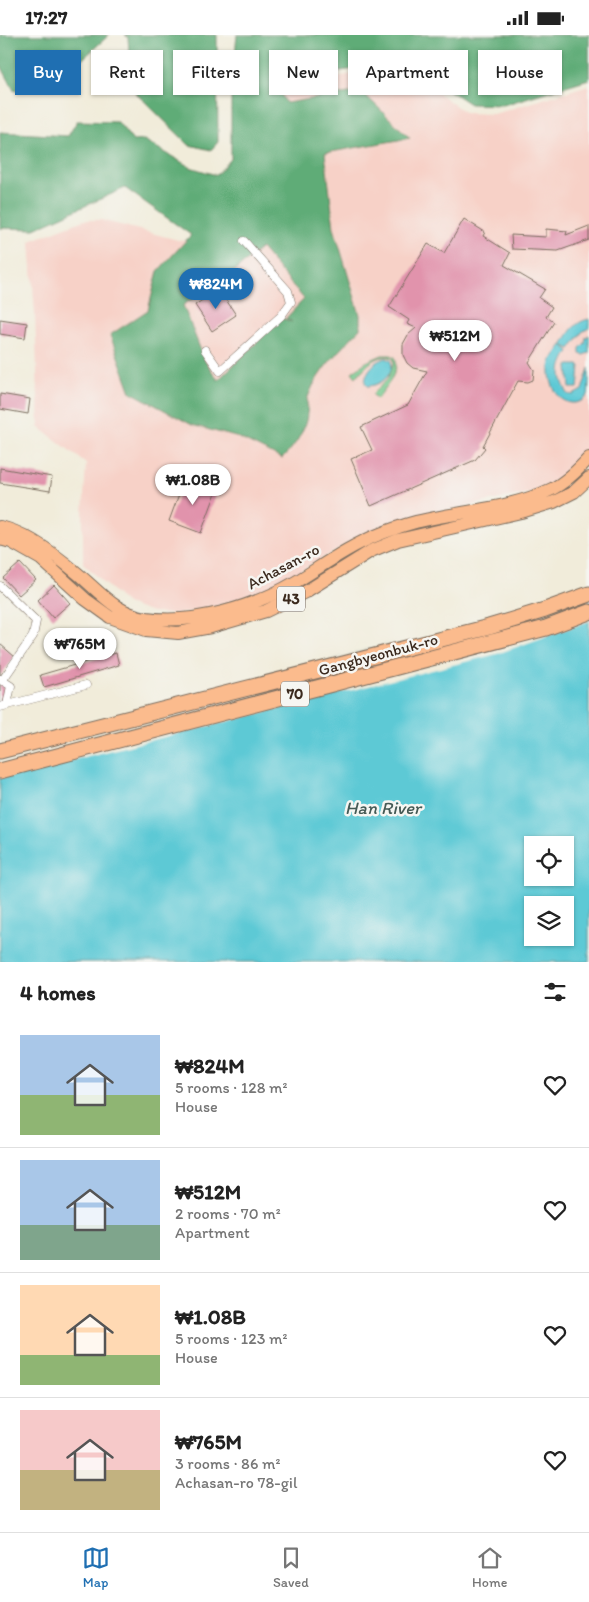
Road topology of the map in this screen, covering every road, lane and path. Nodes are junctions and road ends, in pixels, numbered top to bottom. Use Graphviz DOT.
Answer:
graph roads {
  1 [pos="244,241"];
  2 [pos="205,349"];
  3 [pos="589,458"];
  4 [pos="589,478"];
  5 [pos="0,527"];
  6 [pos="0,539"];
  7 [pos="0,586"];
  8 [pos="589,594"];
  9 [pos="589,612"];
  10 [pos="1,680"];
  11 [pos="86,685"];
  12 [pos="4,706"];
  13 [pos="0,751"];
  14 [pos="0,771"];
  1 -- 2 [label="street"];
  3 -- 5 [label="main road, Achasan-ro / 43"];
  4 -- 6 [label="main road, Achasan-ro / 43"];
  7 -- 10 [label="street"];
  8 -- 13 [label="highway, Gangbyeonbuk-ro / 70"];
  9 -- 14 [label="highway, Gangbyeonbuk-ro / 70"];
  10 -- 12 [label="street"];
  11 -- 12 [label="street"];
}
